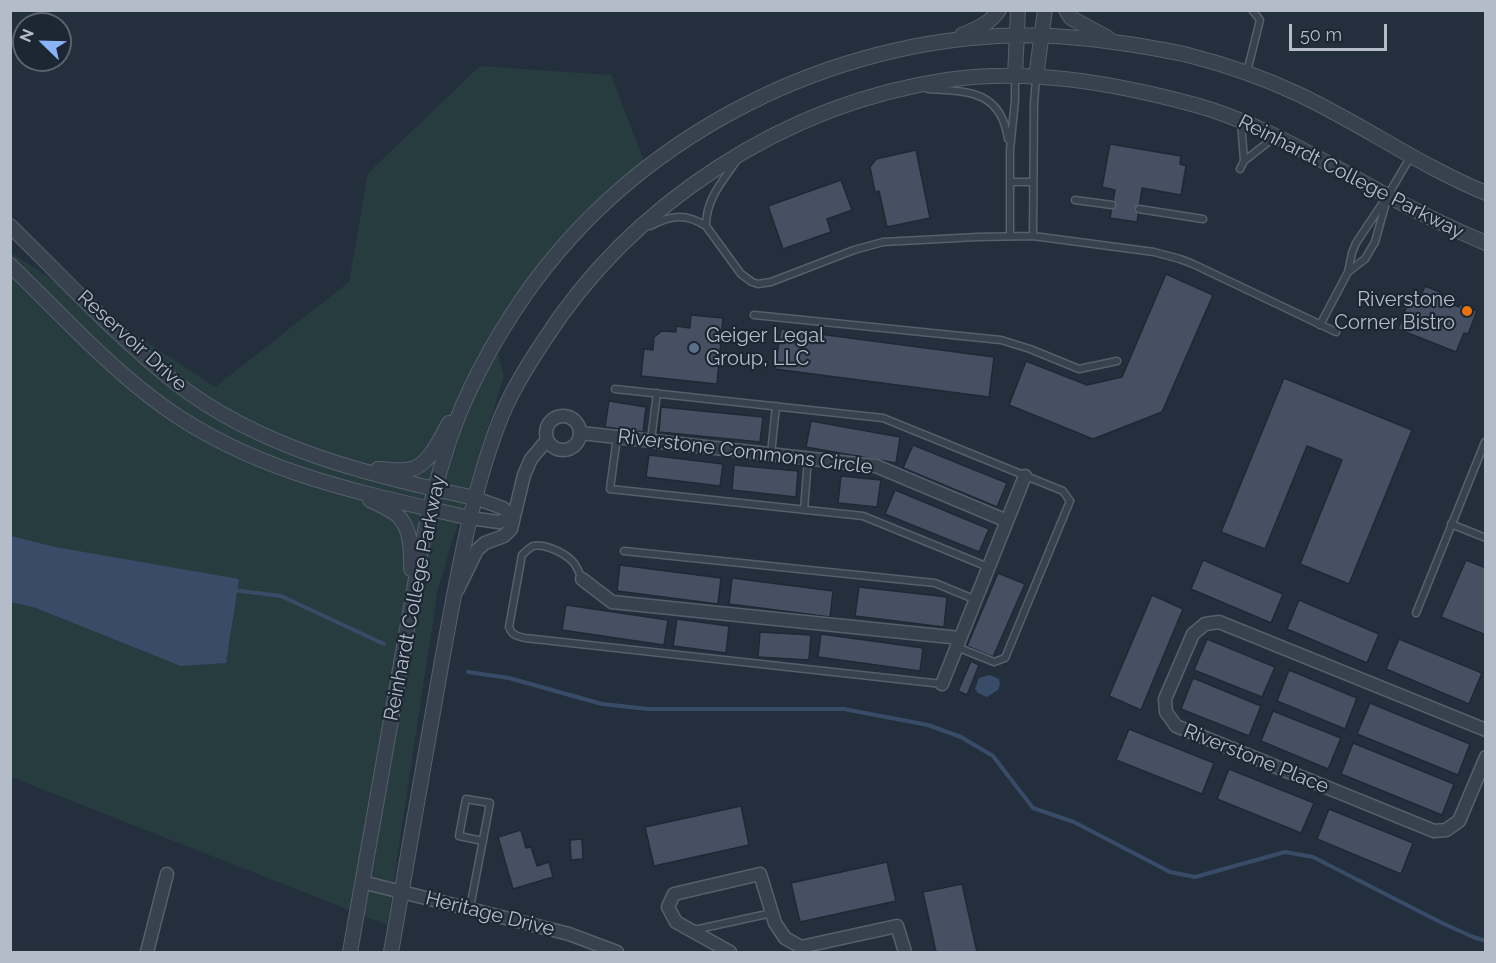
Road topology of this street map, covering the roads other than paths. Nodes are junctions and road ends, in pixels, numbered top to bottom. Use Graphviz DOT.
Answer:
graph roads {
  1 [pos="999,10"];
  2 [pos="1018,10"];
  3 [pos="1046,10"];
  4 [pos="1066,10"];
  5 [pos="1252,10"];
  6 [pos="1017,35"];
  7 [pos="1042,36"];
  8 [pos="948,41"];
  9 [pos="1118,43"];
  10 [pos="1247,72"];
  11 [pos="1015,76"];
  12 [pos="1036,77"];
  13 [pos="907,88"];
  14 [pos="1241,121"];
  15 [pos="1276,136"];
  16 [pos="1010,150"];
  17 [pos="742,152"];
  18 [pos="1411,155"];
  19 [pos="1244,161"];
  20 [pos="1240,169"];
  21 [pos="1010,182"];
  22 [pos="1033,182"];
  23 [pos="1485,193"];
  24 [pos="1388,195"];
  25 [pos="1075,200"];
  26 [pos="1112,206"];
  27 [pos="1139,209"];
  28 [pos="1203,219"];
  29 [pos="10,226"];
  30 [pos="706,226"];
  31 [pos="1010,236"];
  32 [pos="1033,236"];
  33 [pos="627,238"];
  34 [pos="1485,243"];
  35 [pos="10,265"];
  36 [pos="1348,272"];
  37 [pos="754,315"];
  38 [pos="1320,325"];
  39 [pos="1336,333"];
  40 [pos="1117,361"];
  41 [pos="478,375"];
  42 [pos="615,389"];
  43 [pos="657,393"];
  44 [pos="776,406"];
  45 [pos="581,433"];
  46 [pos="617,437"];
  47 [pos="547,440"];
  48 [pos="651,441"];
  49 [pos="1485,442"];
  50 [pos="771,454"];
  51 [pos="808,458"];
  52 [pos="353,467"];
  53 [pos="1025,476"];
  54 [pos="434,489"];
  55 [pos="352,490"];
  56 [pos="475,498"];
  57 [pos="429,508"];
  58 [pos="804,510"];
  59 [pos="513,517"];
  60 [pos="470,518"];
  61 [pos="1007,521"];
  62 [pos="1451,524"];
  63 [pos="1485,538"];
  64 [pos="624,551"];
  65 [pos="989,568"];
  66 [pos="582,579"];
  67 [pos="454,598"];
  68 [pos="976,600"];
  69 [pos="411,603"];
  70 [pos="1416,613"];
  71 [pos="958,643"];
  72 [pos="942,684"];
  73 [pos="1485,730"];
  74 [pos="1485,757"];
  75 [pos="483,841"];
  76 [pos="167,874"];
  77 [pos="362,882"];
  78 [pos="402,891"];
  79 [pos="470,908"];
  80 [pos="772,913"];
  81 [pos="691,930"];
  82 [pos="793,948"];
  83 [pos="147,952"];
  84 [pos="350,952"];
  85 [pos="391,952"];
  86 [pos="617,952"];
  87 [pos="730,952"];
  88 [pos="905,952"];
  1 -- 8 [label="street"];
  2 -- 6 [label="street"];
  3 -- 7 [label="street"];
  4 -- 9 [label="street"];
  5 -- 10 [label="lane"];
  6 -- 7 [label="street, Reinhardt College Parkway"];
  6 -- 8 [label="street, Reinhardt College Parkway"];
  6 -- 11 [label="street"];
  7 -- 9 [label="street, Reinhardt College Parkway"];
  7 -- 12 [label="street"];
  8 -- 41 [label="street, Reinhardt College Parkway"];
  9 -- 10 [label="street, Reinhardt College Parkway"];
  10 -- 18 [label="street, Reinhardt College Parkway"];
  11 -- 12 [label="street, Reinhardt College Parkway"];
  11 -- 13 [label="street, Reinhardt College Parkway"];
  11 -- 16 [label="lane"];
  12 -- 14 [label="street, Reinhardt College Parkway"];
  12 -- 22 [label="lane"];
  13 -- 16 [label="lane"];
  13 -- 17 [label="street, Reinhardt College Parkway"];
  14 -- 15 [label="street, Reinhardt College Parkway"];
  14 -- 19 [label="lane"];
  15 -- 19 [label="lane"];
  15 -- 24 [label="street, Reinhardt College Parkway"];
  16 -- 21 [label="lane"];
  17 -- 30 [label="lane"];
  17 -- 33 [label="street, Reinhardt College Parkway"];
  18 -- 23 [label="street, Reinhardt College Parkway"];
  18 -- 24 [label="lane"];
  19 -- 20 [label="lane"];
  21 -- 22 [label="lane"];
  21 -- 31 [label="lane"];
  22 -- 32 [label="lane"];
  24 -- 34 [label="street, Reinhardt College Parkway"];
  24 -- 36 [label="lane"];
  24 -- 36 [label="lane"];
  25 -- 26 [label="lane"];
  27 -- 28 [label="lane"];
  29 -- 52 [label="street, Reservoir Drive"];
  30 -- 31 [label="lane"];
  30 -- 33 [label="lane"];
  31 -- 32 [label="lane"];
  32 -- 38 [label="lane"];
  33 -- 56 [label="street, Reinhardt College Parkway"];
  35 -- 55 [label="street, Reservoir Drive"];
  36 -- 38 [label="lane"];
  37 -- 40 [label="lane"];
  38 -- 39 [label="lane"];
  41 -- 52 [label="street"];
  41 -- 54 [label="street, Reinhardt College Parkway"];
  42 -- 43 [label="lane"];
  43 -- 44 [label="lane"];
  43 -- 48 [label="lane"];
  44 -- 50 [label="lane"];
  44 -- 53 [label="lane"];
  45 -- 46 [label="street, Riverstone Commons Circle"];
  45 -- 47 [label="street"];
  45 -- 47 [label="street"];
  46 -- 48 [label="street, Riverstone Commons Circle"];
  46 -- 58 [label="lane"];
  47 -- 59 [label="street"];
  48 -- 50 [label="street, Riverstone Commons Circle"];
  49 -- 62 [label="lane"];
  50 -- 51 [label="street, Riverstone Commons Circle"];
  51 -- 58 [label="lane"];
  51 -- 61 [label="street, Riverstone Commons Circle"];
  52 -- 54 [label="street, Reservoir Drive"];
  53 -- 61 [label="street"];
  53 -- 71 [label="lane"];
  54 -- 56 [label="street, Reservoir Drive"];
  54 -- 57 [label="street, Reinhardt College Parkway"];
  55 -- 57 [label="street, Reservoir Drive"];
  55 -- 69 [label="street"];
  56 -- 59 [label="street"];
  56 -- 60 [label="street, Reinhardt College Parkway"];
  57 -- 60 [label="street, Reservoir Drive"];
  57 -- 69 [label="street, Reinhardt College Parkway"];
  58 -- 65 [label="lane"];
  59 -- 60 [label="street"];
  59 -- 67 [label="street"];
  60 -- 67 [label="street, Reinhardt College Parkway"];
  61 -- 65 [label="street"];
  62 -- 63 [label="lane"];
  62 -- 70 [label="lane"];
  64 -- 68 [label="lane"];
  65 -- 68 [label="street"];
  66 -- 71 [label="street"];
  66 -- 72 [label="lane"];
  67 -- 78 [label="street, Reinhardt College Parkway"];
  68 -- 71 [label="street"];
  69 -- 77 [label="street, Reinhardt College Parkway"];
  71 -- 72 [label="street"];
  73 -- 74 [label="street, Riverstone Place"];
  75 -- 75 [label="lane"];
  75 -- 79 [label="lane"];
  76 -- 83 [label="street"];
  77 -- 78 [label="street, Heritage Drive"];
  77 -- 84 [label="street, Reinhardt College Parkway"];
  78 -- 79 [label="street, Heritage Drive"];
  78 -- 85 [label="street, Reinhardt College Parkway"];
  79 -- 86 [label="street, Heritage Drive"];
  80 -- 81 [label="lane"];
  80 -- 81 [label="street"];
  80 -- 82 [label="street"];
  81 -- 87 [label="street"];
  82 -- 88 [label="street"];
}
